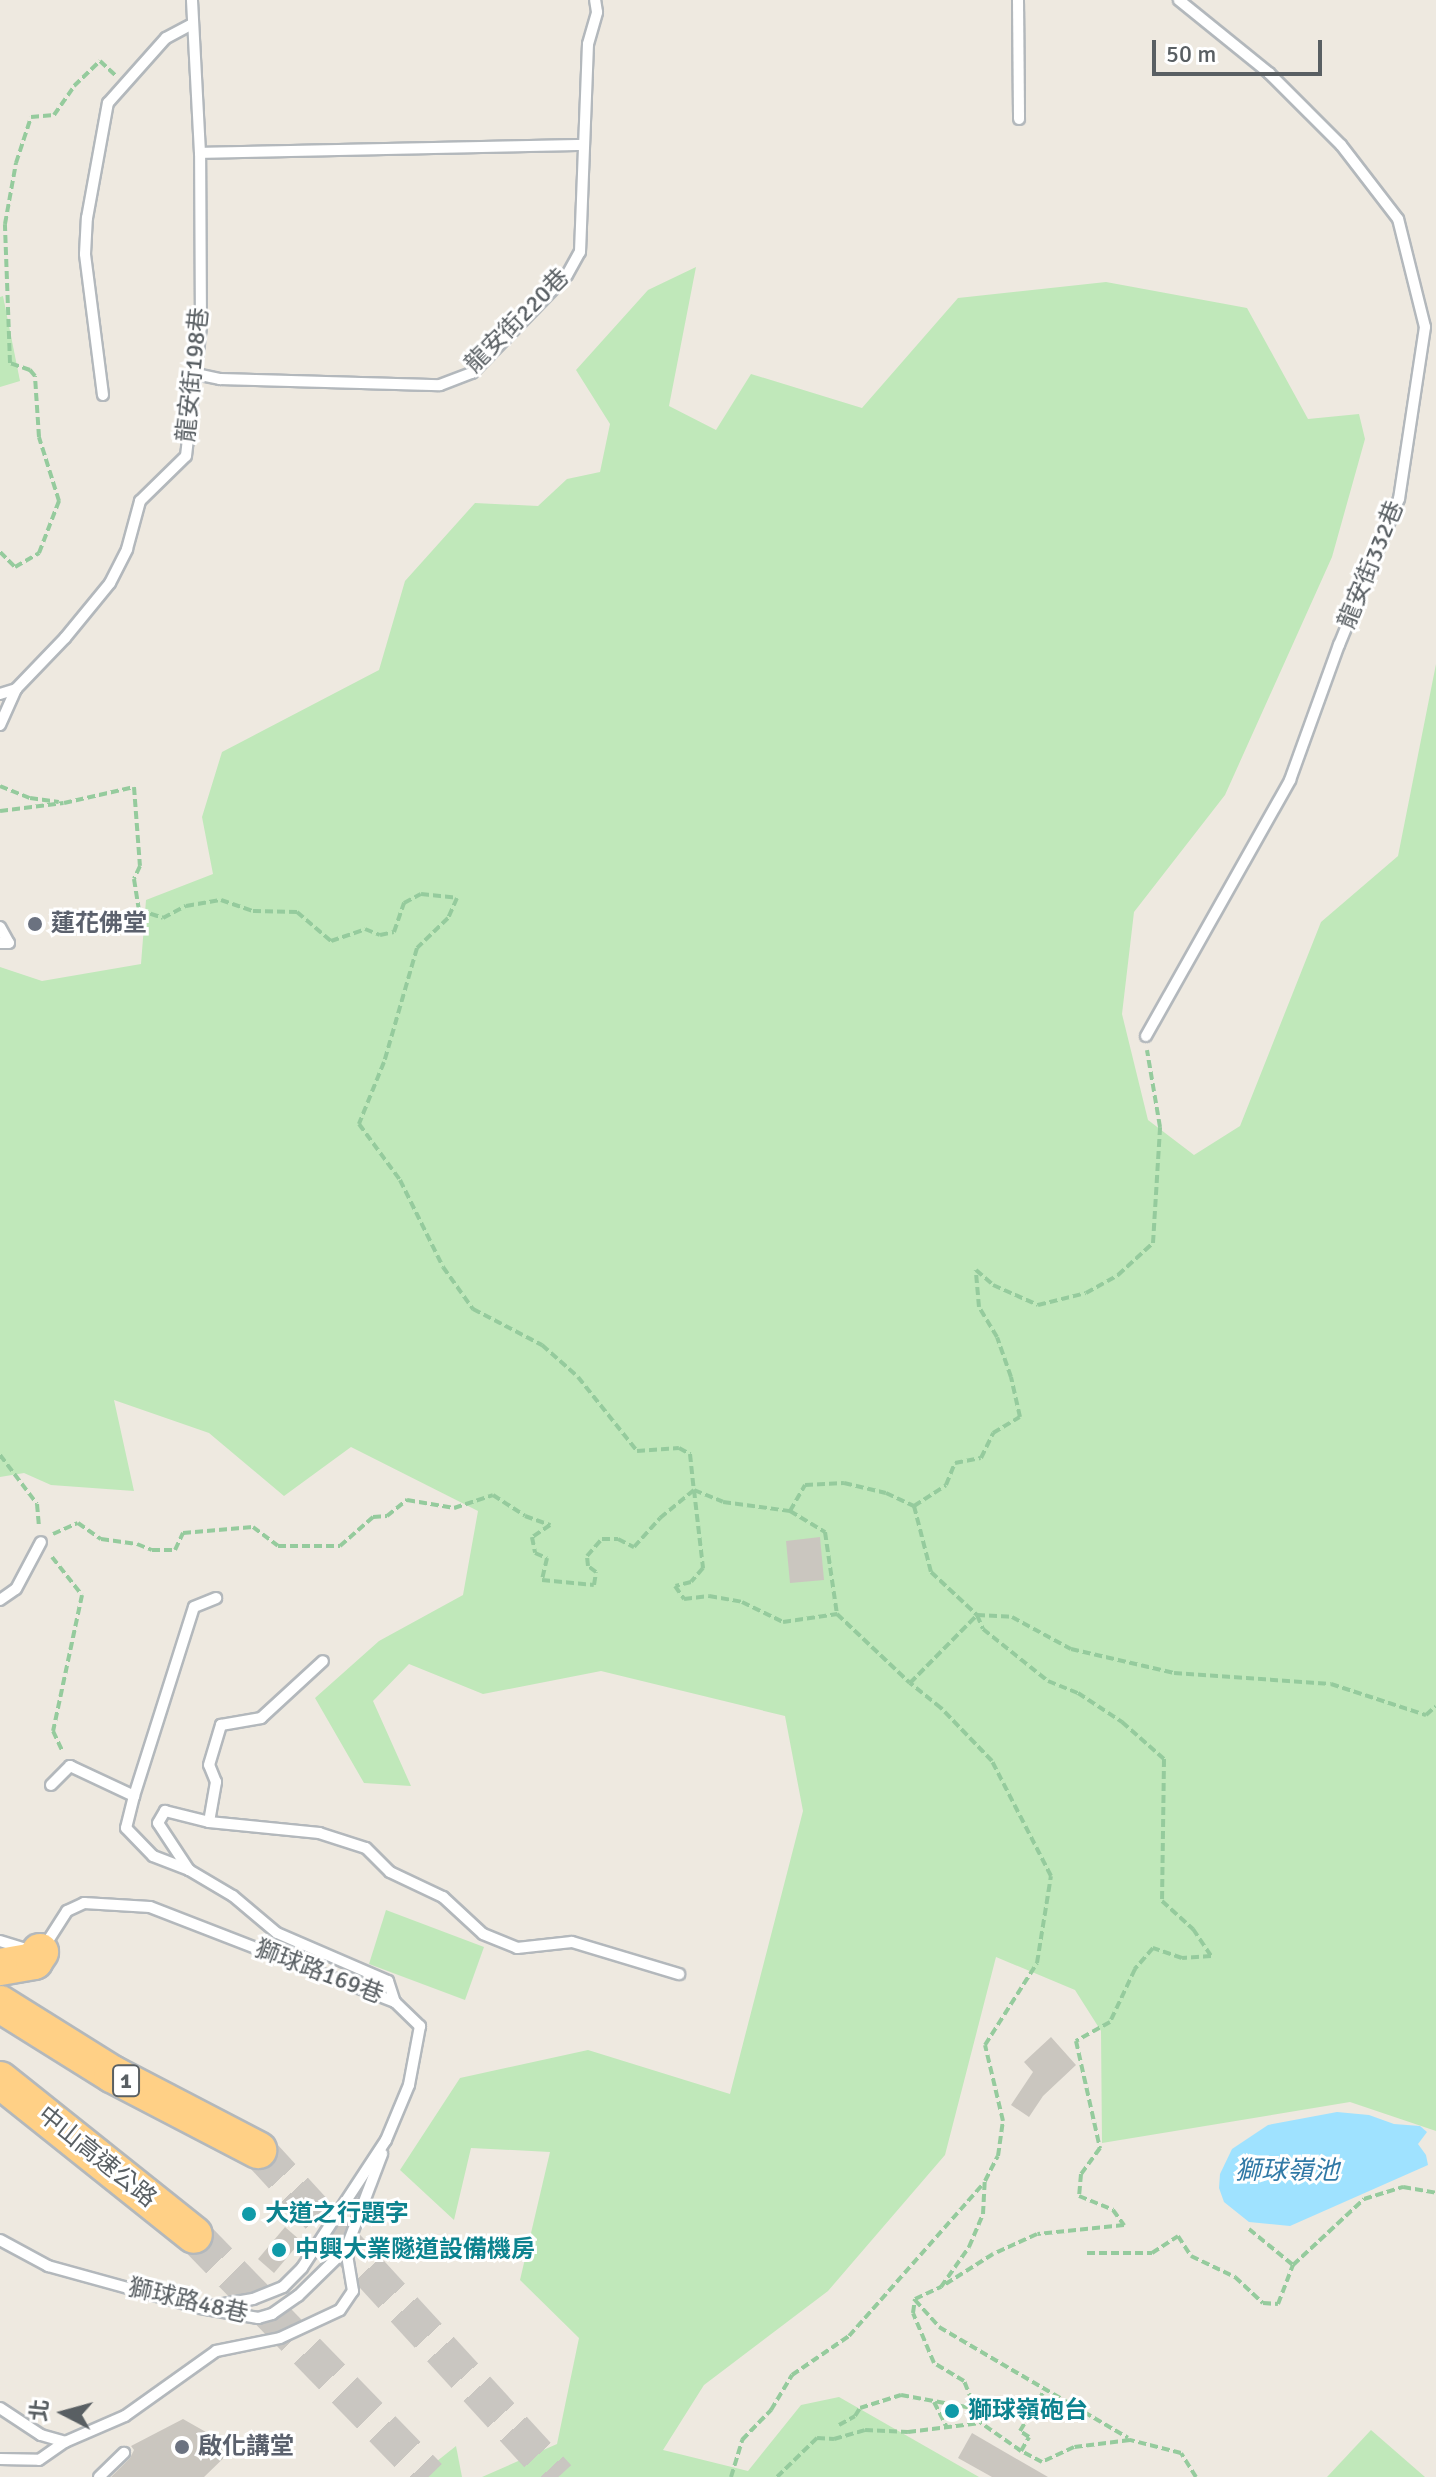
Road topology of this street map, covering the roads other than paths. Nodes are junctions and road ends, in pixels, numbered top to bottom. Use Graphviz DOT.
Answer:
graph roads {
  1 [pos="192,0"];
  2 [pos="595,0"];
  3 [pos="1018,0"];
  4 [pos="1179,0"];
  5 [pos="192,24"];
  6 [pos="1019,119"];
  7 [pos="584,145"];
  8 [pos="200,153"];
  9 [pos="196,374"];
  10 [pos="103,395"];
  11 [pos="16,689"];
  12 [pos="0,694"];
  13 [pos="0,725"];
  14 [pos="0,927"];
  15 [pos="4,943"];
  16 [pos="1146,1036"];
  17 [pos="41,1542"];
  18 [pos="216,1598"];
  19 [pos="0,1600"];
  20 [pos="323,1661"];
  21 [pos="51,1785"];
  22 [pos="134,1796"];
  23 [pos="209,1822"];
  24 [pos="189,1870"];
  25 [pos="0,1941"];
  26 [pos="40,1952"];
  27 [pos="0,1967"];
  28 [pos="679,1974"];
  29 [pos="395,2002"];
  30 [pos="0,2004"];
  31 [pos="0,2080"];
  32 [pos="386,2140"];
  33 [pos="258,2150"];
  34 [pos="194,2235"];
  35 [pos="0,2240"];
  36 [pos="346,2249"];
  37 [pos="200,2308"];
  38 [pos="0,2408"];
  39 [pos="65,2442"];
  40 [pos="124,2453"];
  41 [pos="0,2459"];
  42 [pos="99,2477"];
  1 -- 5 [label="lane, 龍安街198巷"];
  2 -- 7 [label="lane, 龍安街220巷"];
  3 -- 6 [label="lane"];
  4 -- 16 [label="lane, 龍安街332巷"];
  5 -- 8 [label="lane, 龍安街198巷"];
  5 -- 10 [label="lane"];
  7 -- 8 [label="lane"];
  7 -- 9 [label="lane, 龍安街220巷"];
  8 -- 9 [label="lane, 龍安街198巷"];
  9 -- 11 [label="lane, 龍安街198巷"];
  11 -- 12 [label="lane"];
  11 -- 13 [label="lane, 龍安街198巷"];
  14 -- 15 [label="lane"];
  17 -- 19 [label="lane"];
  18 -- 22 [label="lane"];
  20 -- 23 [label="lane"];
  21 -- 22 [label="lane"];
  22 -- 24 [label="lane"];
  23 -- 24 [label="lane"];
  23 -- 28 [label="lane"];
  24 -- 29 [label="lane"];
  25 -- 26 [label="lane"];
  26 -- 27 [label="highway"];
  26 -- 29 [label="lane, 獅球路169巷"];
  29 -- 32 [label="lane, 獅球路169巷"];
  30 -- 33 [label="highway, 1"];
  31 -- 34 [label="highway, 中山高速公路"];
  32 -- 36 [label="lane"];
  32 -- 37 [label="lane, 獅球路169巷"];
  35 -- 37 [label="lane, 獅球路48巷"];
  36 -- 37 [label="lane, 獅球路48巷"];
  36 -- 39 [label="lane, 獅球路48巷"];
  38 -- 39 [label="lane"];
  39 -- 41 [label="lane, 獅球路48巷"];
  40 -- 42 [label="lane"];
}
